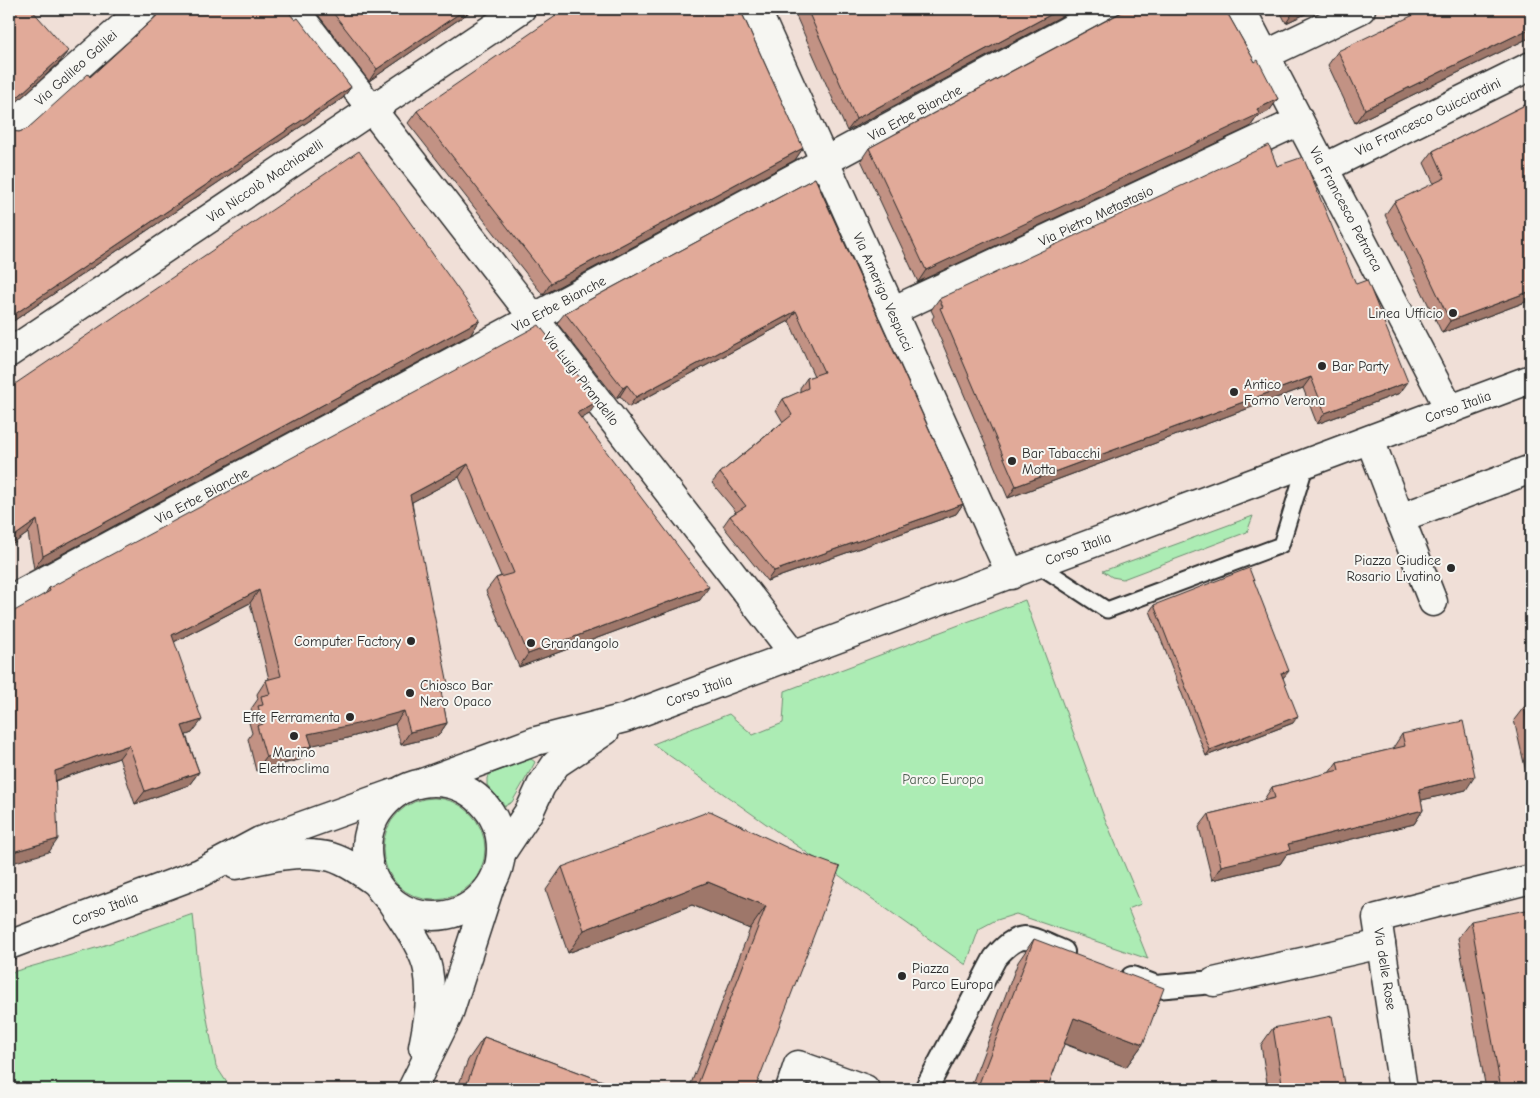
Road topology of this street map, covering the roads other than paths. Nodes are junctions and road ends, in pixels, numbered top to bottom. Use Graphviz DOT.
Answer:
graph roads {
  1 [pos="143,9"];
  2 [pos="294,9"];
  3 [pos="521,9"];
  4 [pos="756,9"];
  5 [pos="1108,9"];
  6 [pos="1241,9"];
  7 [pos="1361,9"];
  8 [pos="1266,55"];
  9 [pos="1531,66"];
  10 [pos="372,109"];
  11 [pos="1299,120"];
  12 [pos="9,128"];
  13 [pos="825,161"];
  14 [pos="1324,168"];
  15 [pos="892,311"];
  16 [pos="534,318"];
  17 [pos="9,354"];
  18 [pos="1531,379"];
  19 [pos="1450,410"];
  20 [pos="1370,440"];
  21 [pos="1306,464"];
  22 [pos="1531,469"];
  23 [pos="1400,518"];
  24 [pos="1037,564"];
  25 [pos="1011,574"];
  26 [pos="9,600"];
  27 [pos="1433,602"];
  28 [pos="795,656"];
  29 [pos="625,718"];
  30 [pos="425,782"];
  31 [pos="400,791"];
  32 [pos="502,852"];
  33 [pos="200,873"];
  34 [pos="1531,879"];
  35 [pos="489,889"];
  36 [pos="382,890"];
  37 [pos="1381,944"];
  38 [pos="9,945"];
  39 [pos="1086,960"];
  40 [pos="1112,970"];
  41 [pos="1214,982"];
  42 [pos="415,1082"];
  43 [pos="790,1089"];
  44 [pos="865,1089"];
  45 [pos="926,1089"];
  46 [pos="1404,1089"];
  1 -- 12 [label="street, Via Galileo Galilei"];
  2 -- 10 [label="street, Via Luigi Pirandello"];
  3 -- 10 [label="street, Via Niccolò Machiavelli"];
  4 -- 13 [label="street, Via Amerigo Vespucci"];
  5 -- 13 [label="street, Via Erbe Bianche"];
  6 -- 8 [label="street, Via Francesco Petrarca"];
  7 -- 8 [label="street"];
  8 -- 11 [label="street, Via Francesco Petrarca"];
  9 -- 14 [label="street, Via Francesco Guicciardini"];
  10 -- 16 [label="street, Via Luigi Pirandello"];
  10 -- 17 [label="street, Via Niccolò Machiavelli"];
  11 -- 14 [label="street, Via Francesco Petrarca"];
  11 -- 15 [label="street, Via Pietro Metastasio"];
  13 -- 15 [label="street, Via Amerigo Vespucci"];
  13 -- 16 [label="street, Via Erbe Bianche"];
  14 -- 19 [label="street, Via Francesco Petrarca"];
  15 -- 25 [label="street, Via Amerigo Vespucci"];
  16 -- 26 [label="street, Via Erbe Bianche"];
  16 -- 28 [label="street, Via Luigi Pirandello"];
  18 -- 19 [label="street, Corso Italia"];
  19 -- 20 [label="street, Corso Italia"];
  20 -- 21 [label="street, Corso Italia"];
  20 -- 23 [label="street"];
  21 -- 24 [label="street, Corso Italia"];
  21 -- 24 [label="lane"];
  22 -- 23 [label="street"];
  23 -- 27 [label="street"];
  24 -- 25 [label="street, Corso Italia"];
  25 -- 28 [label="street, Corso Italia"];
  28 -- 29 [label="street, Corso Italia"];
  29 -- 30 [label="street"];
  29 -- 32 [label="street"];
  30 -- 31 [label="street"];
  30 -- 32 [label="street"];
  31 -- 33 [label="street"];
  31 -- 36 [label="street"];
  32 -- 35 [label="street"];
  33 -- 36 [label="street"];
  33 -- 38 [label="street, Corso Italia"];
  34 -- 37 [label="street, Via delle Rose"];
  35 -- 36 [label="street"];
  35 -- 42 [label="street"];
  36 -- 42 [label="street"];
  37 -- 41 [label="street"];
  37 -- 46 [label="street, Via delle Rose"];
  39 -- 45 [label="street"];
  40 -- 41 [label="street"];
  43 -- 44 [label="street"];
}
